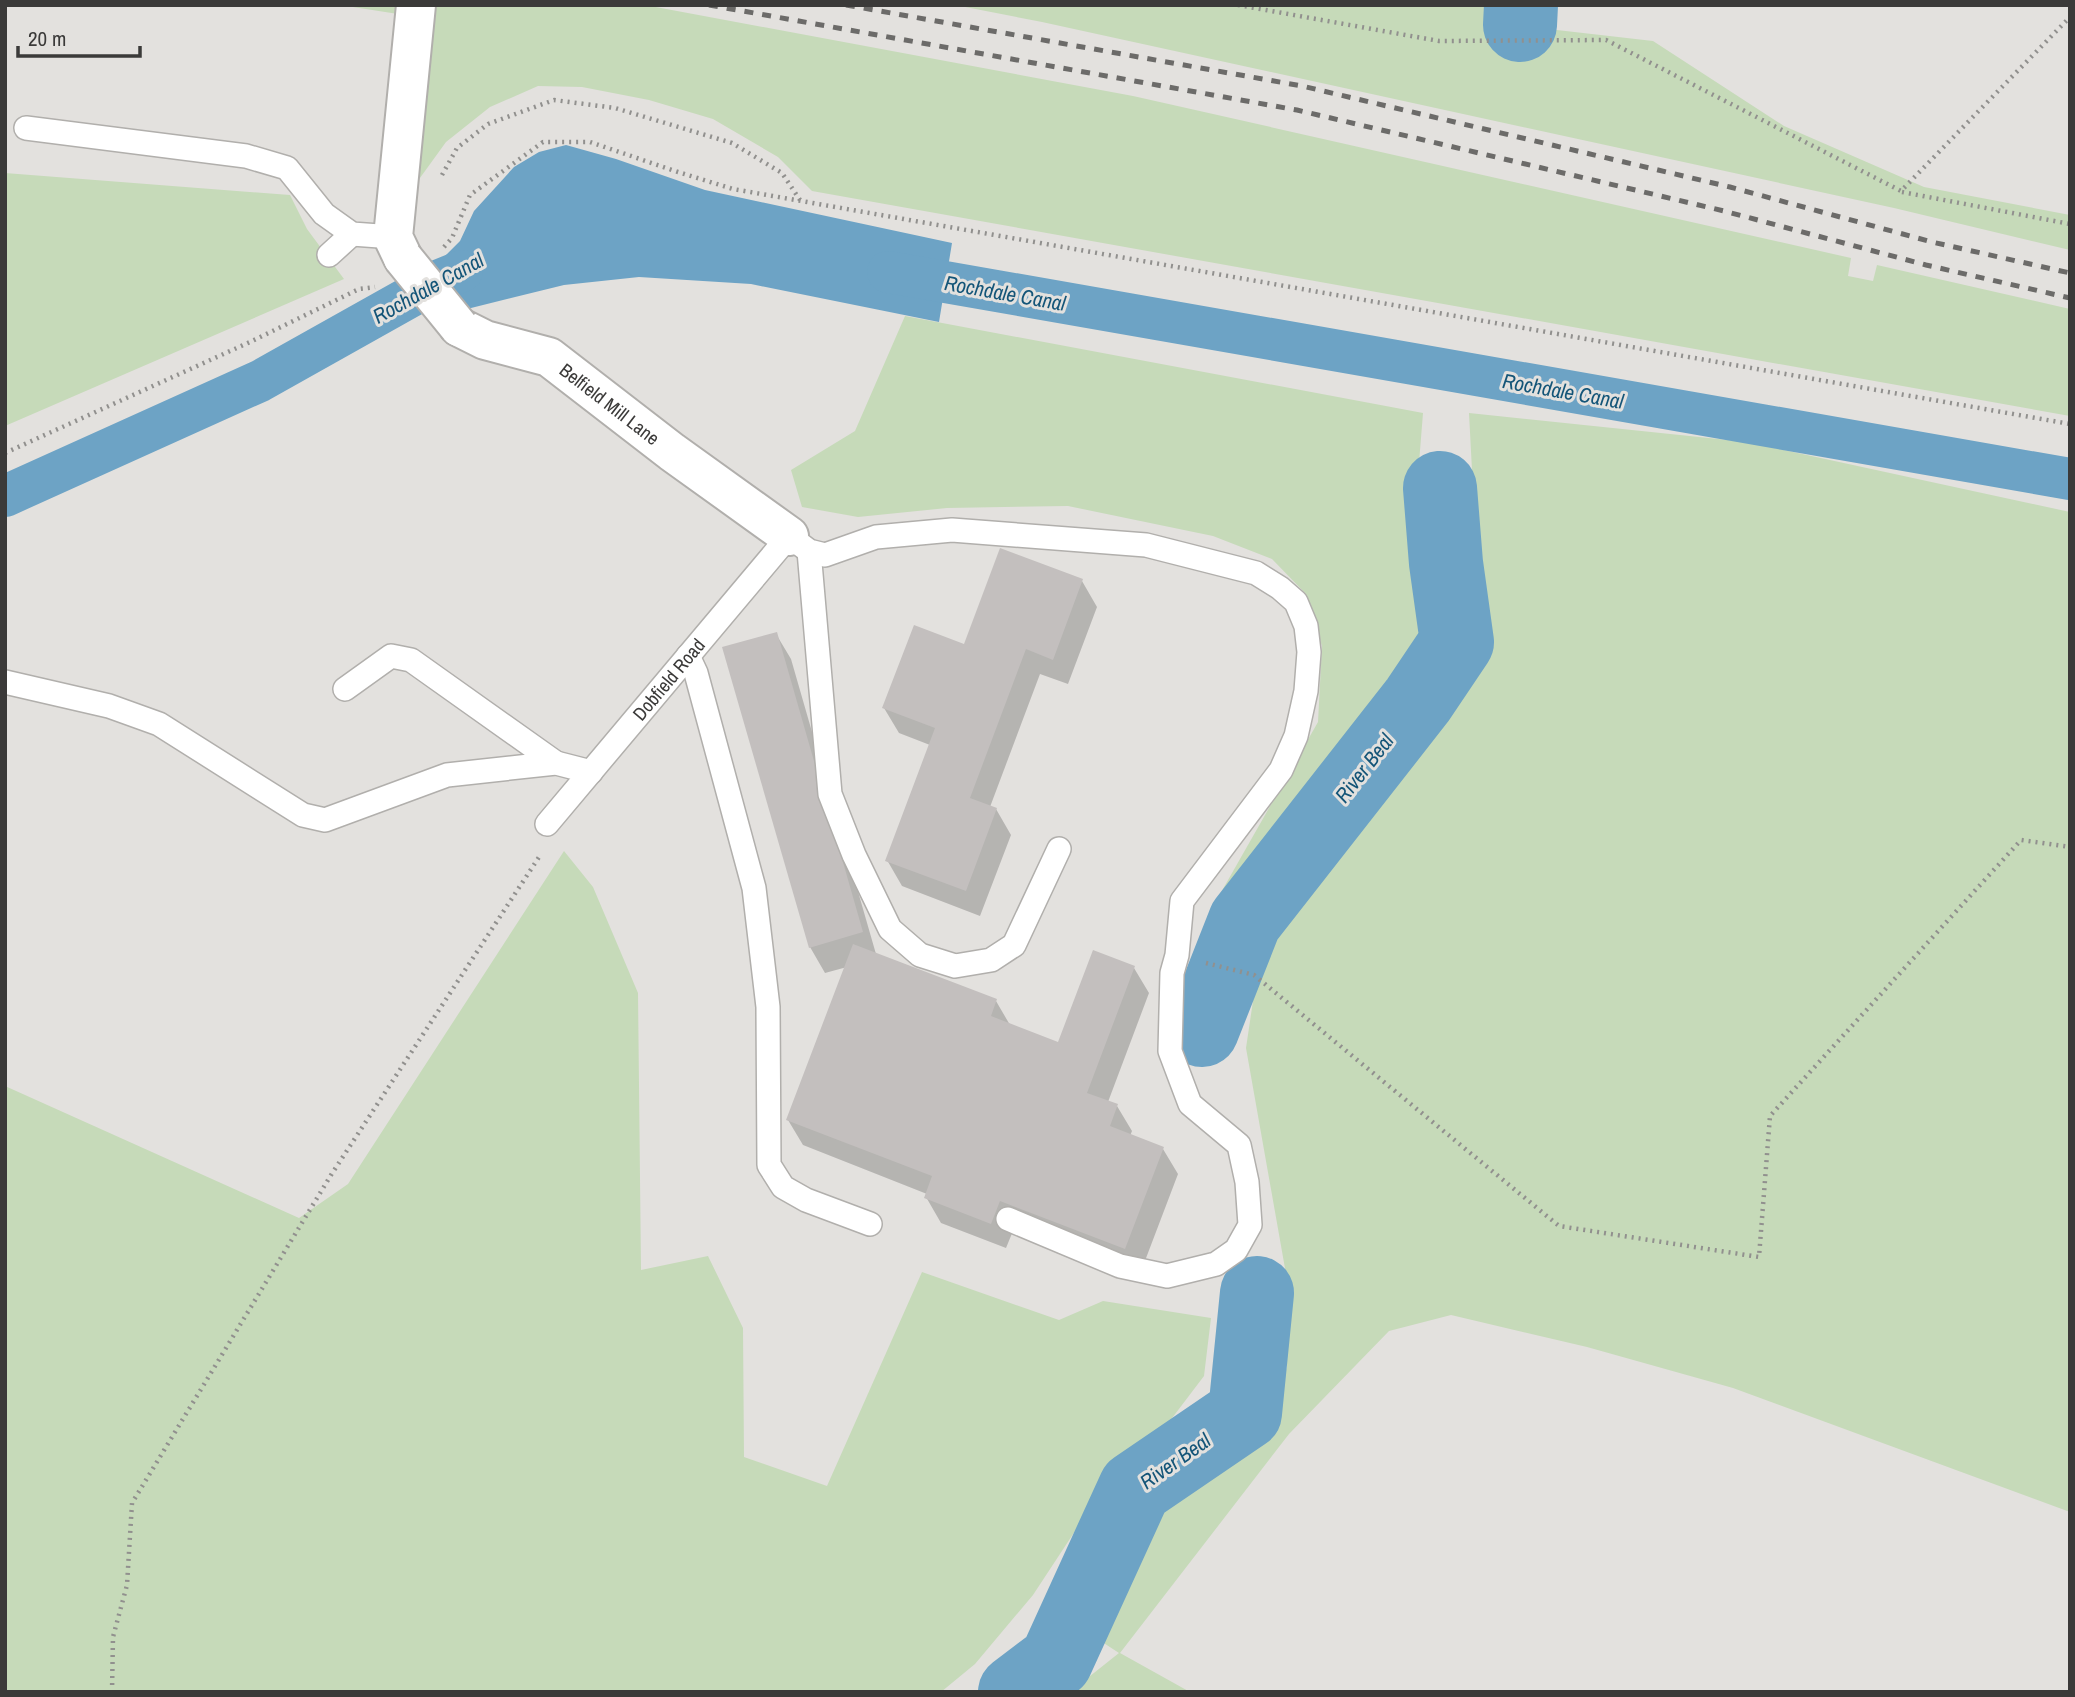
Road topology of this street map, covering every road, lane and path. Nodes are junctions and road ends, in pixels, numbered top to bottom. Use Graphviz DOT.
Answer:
graph roads {
  1 [pos="416,5"];
  2 [pos="1238,5"];
  3 [pos="2070,17"];
  4 [pos="26,128"];
  5 [pos="440,177"];
  6 [pos="1901,191"];
  7 [pos="800,201"];
  8 [pos="2070,224"];
  9 [pos="352,234"];
  10 [pos="329,254"];
  11 [pos="405,259"];
  12 [pos="2070,424"];
  13 [pos="5,453"];
  14 [pos="799,543"];
  15 [pos="688,656"];
  16 [pos="5,682"];
  17 [pos="345,689"];
  18 [pos="556,763"];
  19 [pos="591,772"];
  20 [pos="547,824"];
  21 [pos="2070,847"];
  22 [pos="1059,849"];
  23 [pos="1196,960"];
  24 [pos="1008,1219"];
  25 [pos="870,1224"];
  26 [pos="112,1692"];
  1 -- 11 [label="street"];
  2 -- 6 [label="path"];
  3 -- 6 [label="path"];
  4 -- 9 [label="lane"];
  5 -- 7 [label="path"];
  6 -- 8 [label="path"];
  7 -- 11 [label="path"];
  7 -- 12 [label="path"];
  9 -- 10 [label="lane"];
  9 -- 11 [label="lane"];
  11 -- 13 [label="path"];
  11 -- 14 [label="street, Belfield Mill Lane, bridge"];
  14 -- 15 [label="lane, Dobfield Road"];
  14 -- 22 [label="lane"];
  14 -- 24 [label="lane"];
  15 -- 19 [label="lane, Dobfield Road"];
  15 -- 25 [label="lane"];
  16 -- 18 [label="lane"];
  17 -- 18 [label="lane"];
  18 -- 19 [label="lane"];
  19 -- 20 [label="lane, Dobfield Road"];
  20 -- 26 [label="path"];
  21 -- 23 [label="path"];
}
